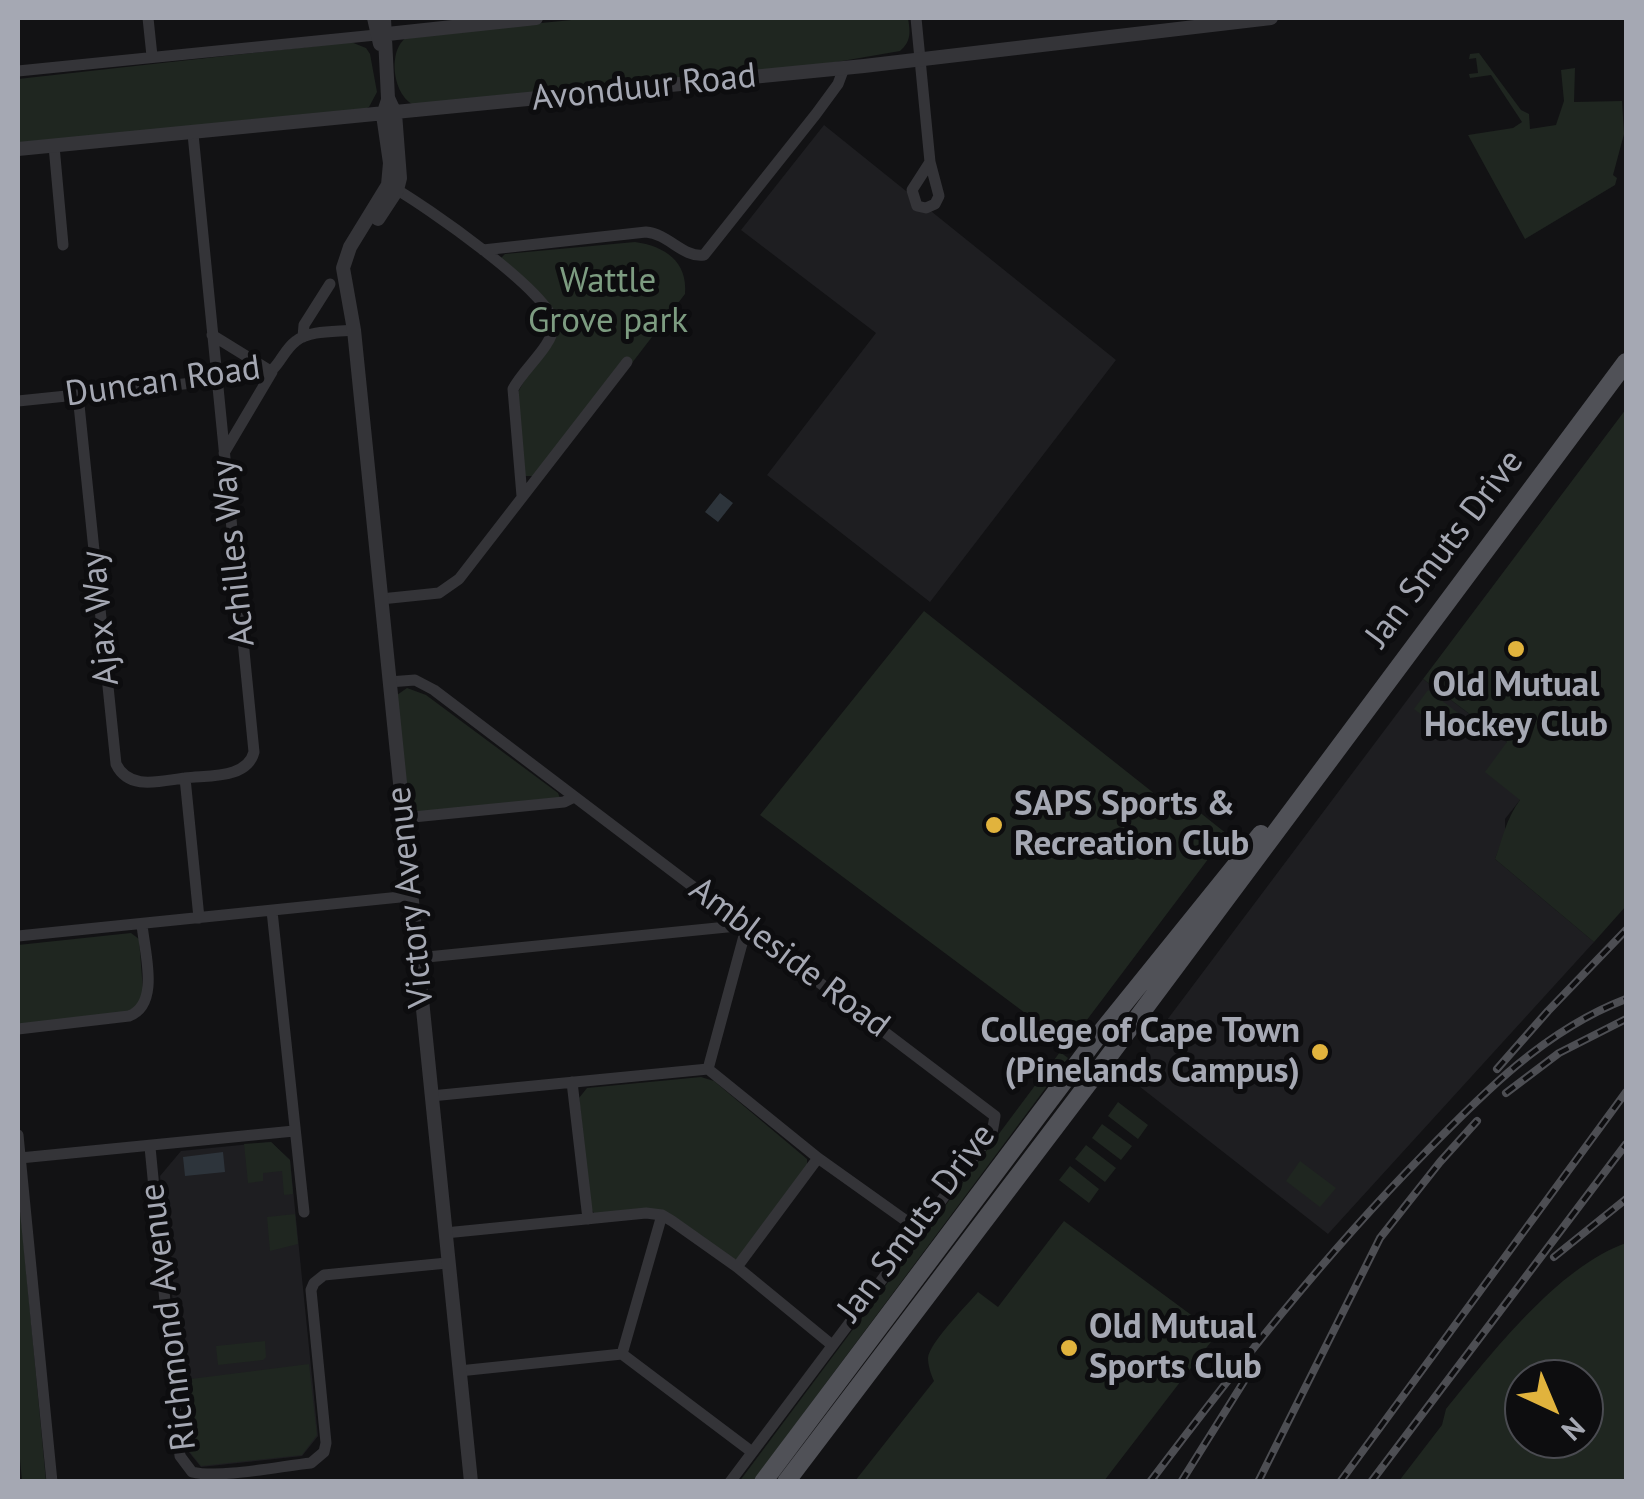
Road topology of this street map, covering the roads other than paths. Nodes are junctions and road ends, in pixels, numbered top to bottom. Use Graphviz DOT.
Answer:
graph roads {
  1 [pos="148,18"];
  2 [pos="374,18"];
  3 [pos="384,18"];
  4 [pos="536,18"];
  5 [pos="916,18"];
  6 [pos="1270,18"];
  7 [pos="381,35"];
  8 [pos="152,56"];
  9 [pos="920,59"];
  10 [pos="844,68"];
  11 [pos="18,71"];
  12 [pos="389,109"];
  13 [pos="193,134"];
  14 [pos="54,146"];
  15 [pos="18,149"];
  16 [pos="930,162"];
  17 [pos="393,188"];
  18 [pos="63,245"];
  19 [pos="483,250"];
  20 [pos="330,284"];
  21 [pos="354,330"];
  22 [pos="212,335"];
  23 [pos="302,337"];
  24 [pos="627,362"];
  25 [pos="1626,362"];
  26 [pos="272,372"];
  27 [pos="218,380"];
  28 [pos="78,394"];
  29 [pos="18,401"];
  30 [pos="224,453"];
  31 [pos="522,496"];
  32 [pos="381,600"];
  33 [pos="389,682"];
  34 [pos="1316,775"];
  35 [pos="185,778"];
  36 [pos="574,796"];
  37 [pos="403,818"];
  38 [pos="410,896"];
  39 [pos="272,911"];
  40 [pos="199,918"];
  41 [pos="142,924"];
  42 [pos="747,926"];
  43 [pos="18,936"];
  44 [pos="417,958"];
  45 [pos="18,1028"];
  46 [pos="708,1069"];
  47 [pos="572,1082"];
  48 [pos="431,1096"];
  49 [pos="294,1131"];
  50 [pos="18,1134"];
  51 [pos="150,1147"];
  52 [pos="20,1158"];
  53 [pos="818,1158"];
  54 [pos="304,1212"];
  55 [pos="662,1214"];
  56 [pos="588,1218"];
  57 [pos="918,1230"];
  58 [pos="445,1233"];
  59 [pos="447,1263"];
  60 [pos="737,1267"];
  61 [pos="832,1345"];
  62 [pos="622,1354"];
  63 [pos="459,1371"];
  64 [pos="752,1452"];
  65 [pos="253,1476"];
  66 [pos="52,1482"];
  67 [pos="471,1482"];
  68 [pos="730,1482"];
  69 [pos="763,1482"];
  70 [pos="786,1482"];
  1 -- 8 [label="street"];
  2 -- 7 [label="street"];
  3 -- 7 [label="street"];
  4 -- 7 [label="street"];
  5 -- 9 [label="street"];
  6 -- 9 [label="street, Avonduur Road"];
  7 -- 8 [label="street"];
  7 -- 12 [label="street"];
  8 -- 11 [label="street"];
  9 -- 10 [label="street, Avonduur Road"];
  9 -- 16 [label="street"];
  10 -- 12 [label="street, Avonduur Road"];
  10 -- 19 [label="street"];
  12 -- 13 [label="street, Avonduur Road"];
  12 -- 17 [label="street"];
  13 -- 14 [label="street, Avonduur Road"];
  13 -- 22 [label="street, Achilles Way"];
  14 -- 15 [label="street, Avonduur Road"];
  14 -- 18 [label="street"];
  17 -- 19 [label="street"];
  17 -- 21 [label="street, Victory Avenue"];
  19 -- 31 [label="street"];
  20 -- 23 [label="street"];
  21 -- 23 [label="street, Duncan Road"];
  21 -- 32 [label="street, Victory Avenue"];
  22 -- 26 [label="street"];
  22 -- 27 [label="street, Achilles Way"];
  23 -- 26 [label="street, Duncan Road"];
  24 -- 31 [label="street"];
  25 -- 34 [label="main road, Jan Smuts Drive"];
  26 -- 27 [label="street, Duncan Road"];
  26 -- 30 [label="street"];
  27 -- 28 [label="street, Duncan Road"];
  27 -- 30 [label="street, Achilles Way"];
  28 -- 29 [label="street, Duncan Road"];
  28 -- 35 [label="street, Ajax Way"];
  30 -- 35 [label="street, Achilles Way"];
  31 -- 32 [label="street"];
  32 -- 33 [label="street, Victory Avenue"];
  33 -- 36 [label="street, Ambleside Road"];
  33 -- 37 [label="street, Victory Avenue"];
  34 -- 69 [label="main road, Jan Smuts Drive"];
  34 -- 70 [label="main road, Jan Smuts Drive"];
  35 -- 40 [label="street"];
  36 -- 37 [label="street"];
  36 -- 42 [label="street, Ambleside Road"];
  37 -- 38 [label="street, Victory Avenue"];
  38 -- 39 [label="street"];
  38 -- 44 [label="street, Victory Avenue"];
  39 -- 40 [label="street"];
  39 -- 49 [label="street"];
  40 -- 41 [label="street"];
  41 -- 43 [label="street"];
  41 -- 45 [label="street"];
  42 -- 44 [label="street"];
  42 -- 46 [label="street"];
  42 -- 57 [label="street, Ambleside Road"];
  44 -- 48 [label="street, Victory Avenue"];
  46 -- 47 [label="street"];
  46 -- 53 [label="street"];
  47 -- 48 [label="street"];
  47 -- 56 [label="street"];
  48 -- 58 [label="street, Victory Avenue"];
  49 -- 51 [label="street"];
  49 -- 54 [label="street"];
  50 -- 52 [label="street"];
  51 -- 52 [label="street"];
  51 -- 65 [label="street, Richmond Avenue"];
  52 -- 66 [label="street"];
  53 -- 57 [label="street"];
  53 -- 60 [label="street"];
  55 -- 56 [label="street"];
  55 -- 60 [label="street"];
  55 -- 62 [label="street"];
  56 -- 58 [label="street"];
  57 -- 61 [label="street"];
  58 -- 59 [label="street, Victory Avenue"];
  59 -- 63 [label="street, Victory Avenue"];
  59 -- 65 [label="street, Richmond Avenue"];
  60 -- 61 [label="street"];
  61 -- 64 [label="street"];
  62 -- 63 [label="street"];
  62 -- 64 [label="street"];
  63 -- 67 [label="street, Victory Avenue"];
  64 -- 68 [label="street"];
}
